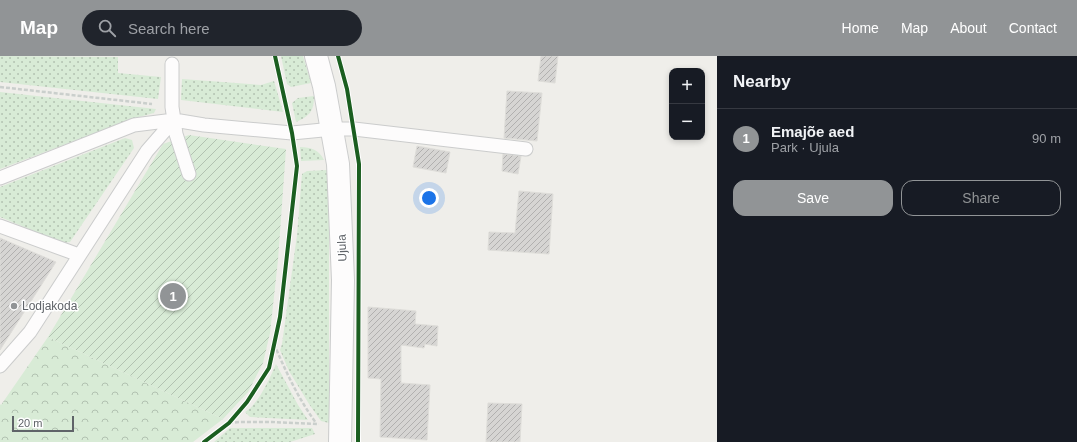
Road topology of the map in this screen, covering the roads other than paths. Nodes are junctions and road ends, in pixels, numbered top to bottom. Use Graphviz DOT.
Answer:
graph roads {
  1 [pos="316,56"];
  2 [pos="172,64"];
  3 [pos="174,120"];
  4 [pos="333,129"];
  5 [pos="526,149"];
  6 [pos="189,174"];
  7 [pos="0,178"];
  8 [pos="0,226"];
  9 [pos="79,255"];
  10 [pos="0,366"];
  11 [pos="341,434"];
  1 -- 4 [label="street, Ujula"];
  2 -- 3 [label="lane"];
  3 -- 4 [label="lane"];
  3 -- 6 [label="lane"];
  3 -- 7 [label="lane"];
  3 -- 9 [label="lane"];
  4 -- 5 [label="lane"];
  4 -- 11 [label="street, Ujula"];
  8 -- 9 [label="lane"];
  9 -- 10 [label="lane"];
}
